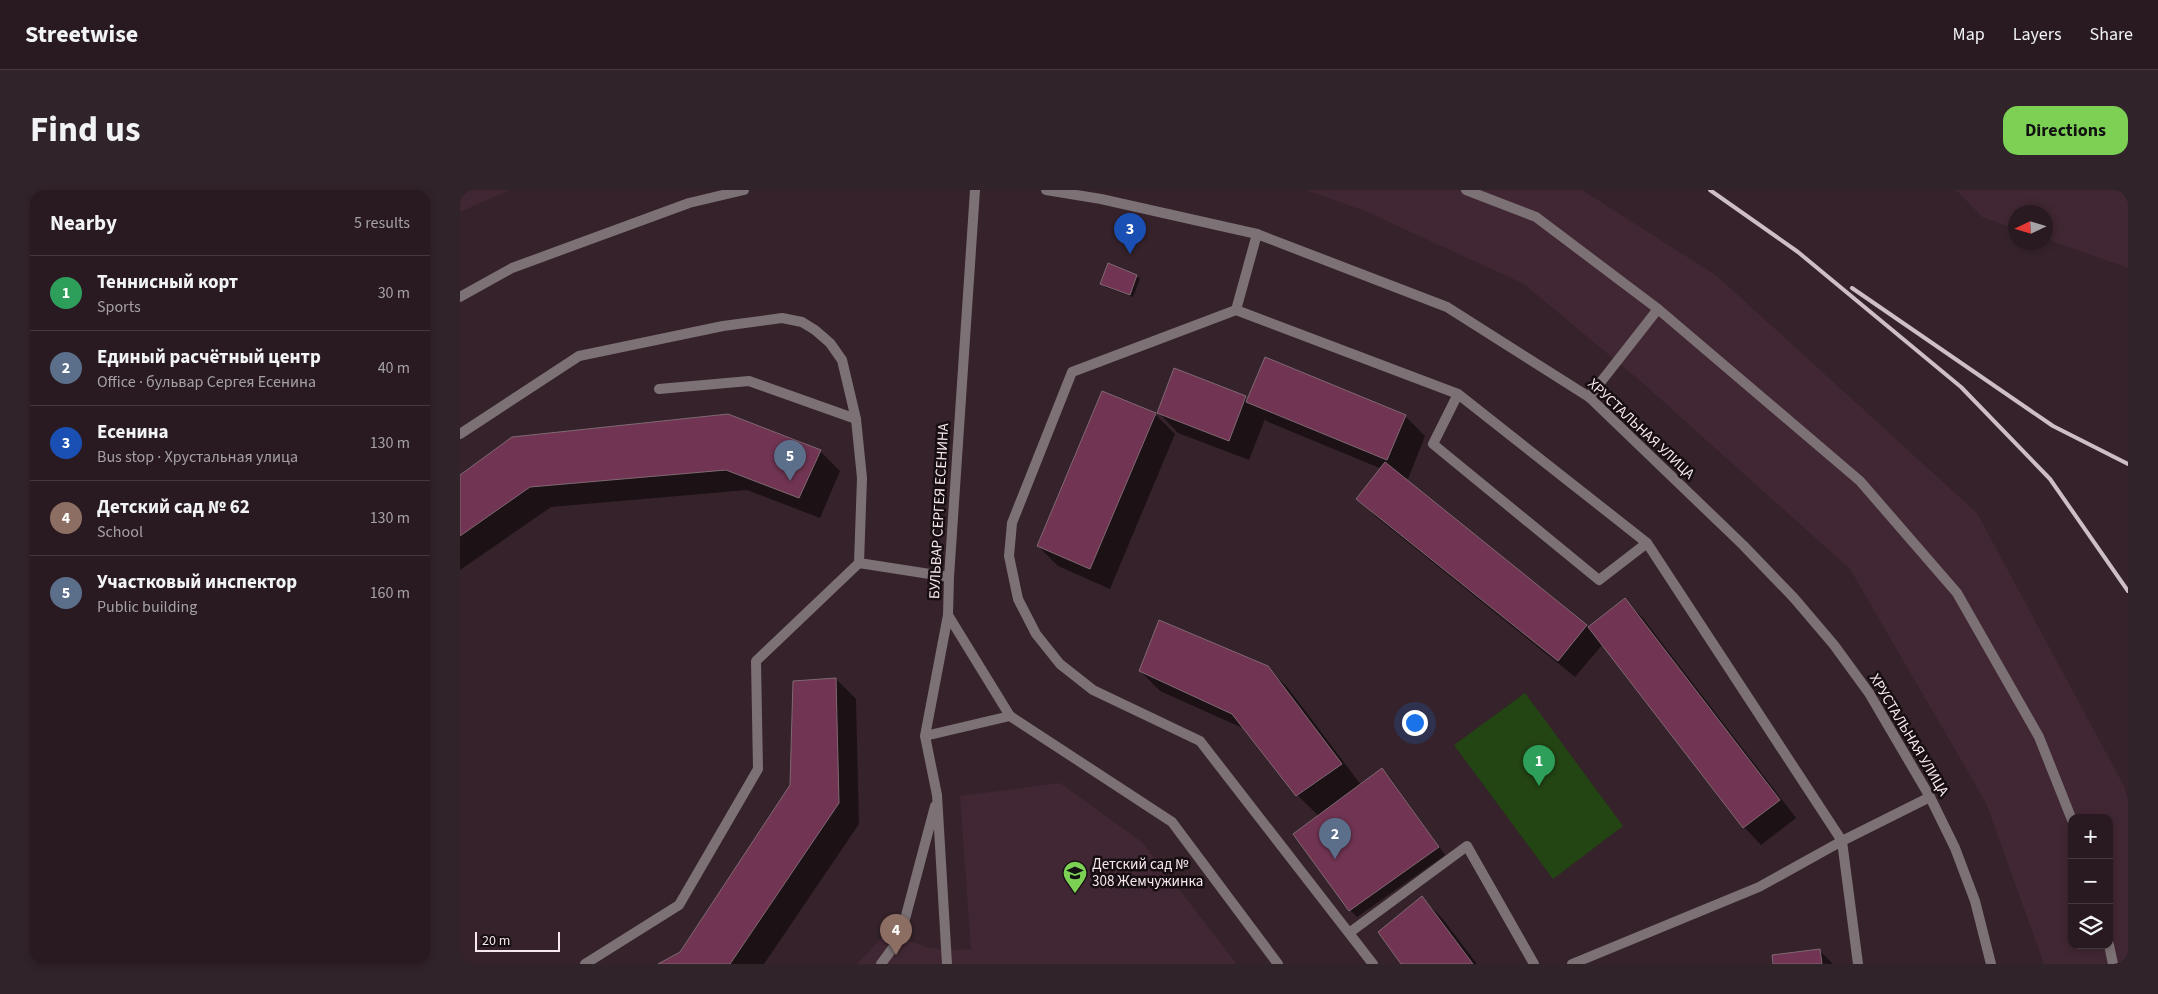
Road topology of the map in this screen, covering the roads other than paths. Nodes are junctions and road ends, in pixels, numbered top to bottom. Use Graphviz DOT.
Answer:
graph roads {
  1 [pos="744,190"];
  2 [pos="975,190"];
  3 [pos="1046,190"];
  4 [pos="1466,190"];
  5 [pos="1256,234"];
  6 [pos="460,297"];
  7 [pos="1658,309"];
  8 [pos="1236,310"];
  9 [pos="659,389"];
  10 [pos="1458,394"];
  11 [pos="1589,397"];
  12 [pos="856,419"];
  13 [pos="460,434"];
  14 [pos="1647,543"];
  15 [pos="859,563"];
  16 [pos="949,577"];
  17 [pos="948,615"];
  18 [pos="1010,716"];
  19 [pos="925,736"];
  20 [pos="937,795"];
  21 [pos="1930,797"];
  22 [pos="2070,814"];
  23 [pos="1842,841"];
  24 [pos="1349,933"];
  25 [pos="2110,949"];
  26 [pos="585,964"];
  27 [pos="881,964"];
  28 [pos="947,964"];
  29 [pos="1278,964"];
  30 [pos="1373,964"];
  31 [pos="1534,964"];
  32 [pos="1572,964"];
  33 [pos="1858,964"];
  34 [pos="1991,964"];
  35 [pos="2113,964"];
  1 -- 6 [label="street"];
  2 -- 16 [label="street, БУЛЬВАР СЕРГЕЯ ЕСЕНИНА"];
  3 -- 5 [label="street, ХРУСТАЛЬНАЯ УЛИЦА"];
  4 -- 7 [label="street"];
  5 -- 8 [label="street"];
  5 -- 11 [label="street, ХРУСТАЛЬНАЯ УЛИЦА"];
  7 -- 11 [label="street"];
  7 -- 22 [label="street"];
  8 -- 10 [label="street"];
  8 -- 24 [label="street"];
  9 -- 12 [label="street"];
  10 -- 14 [label="street"];
  10 -- 14 [label="street"];
  11 -- 21 [label="street, ХРУСТАЛЬНАЯ УЛИЦА"];
  12 -- 13 [label="street"];
  12 -- 15 [label="street"];
  14 -- 23 [label="street"];
  15 -- 16 [label="street"];
  15 -- 26 [label="street"];
  16 -- 17 [label="street, БУЛЬВАР СЕРГЕЯ ЕСЕНИНА"];
  17 -- 18 [label="street, БУЛЬВАР СЕРГЕЯ ЕСЕНИНА"];
  17 -- 19 [label="street"];
  18 -- 19 [label="street"];
  18 -- 29 [label="street, БУЛЬВАР СЕРГЕЯ ЕСЕНИНА"];
  19 -- 20 [label="street"];
  20 -- 27 [label="street"];
  20 -- 28 [label="street"];
  21 -- 23 [label="street"];
  21 -- 34 [label="street, ХРУСТАЛЬНАЯ УЛИЦА"];
  23 -- 32 [label="street"];
  23 -- 33 [label="street"];
  24 -- 30 [label="street"];
  24 -- 31 [label="street"];
  25 -- 35 [label="street"];
}
